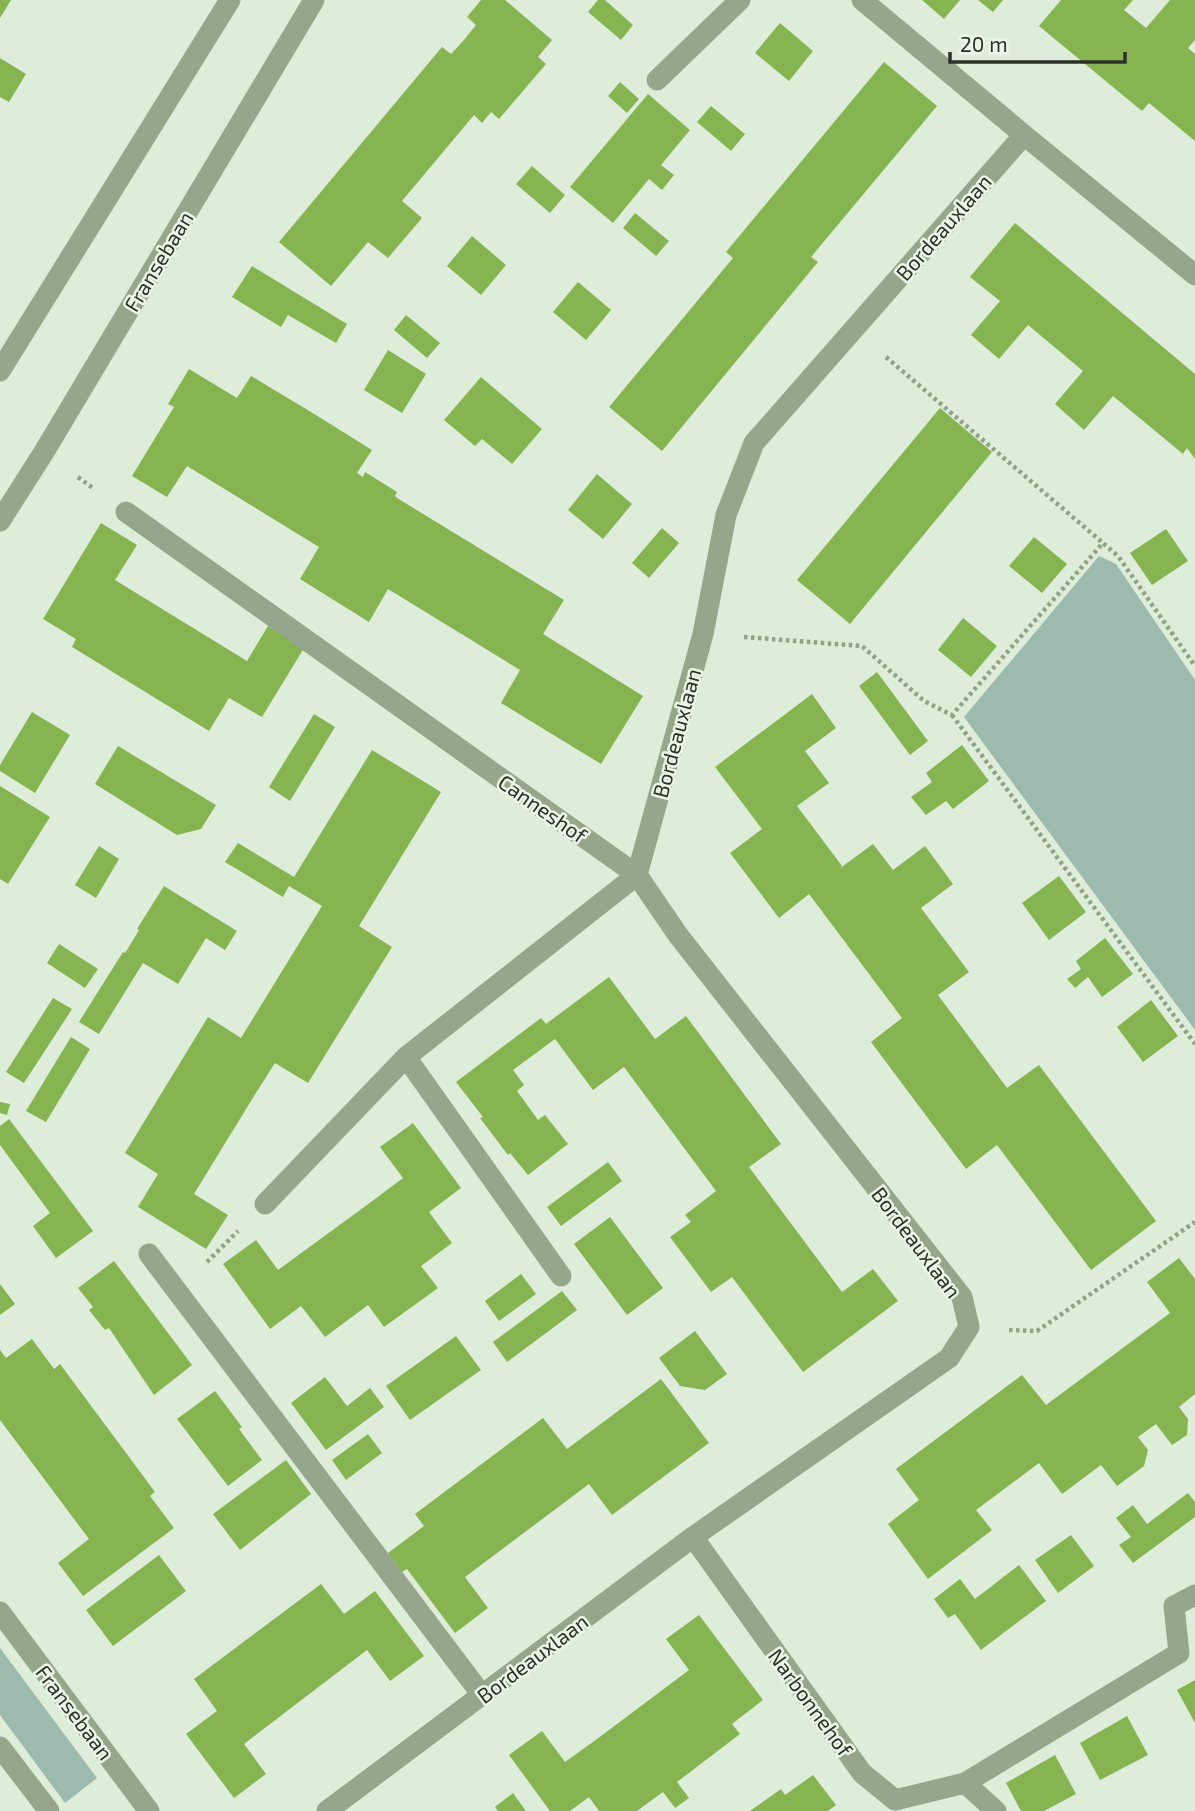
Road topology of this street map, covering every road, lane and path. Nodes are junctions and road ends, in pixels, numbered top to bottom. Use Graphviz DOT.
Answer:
graph roads {
  1 [pos="230,0"];
  2 [pos="314,0"];
  3 [pos="740,0"];
  4 [pos="862,0"];
  5 [pos="657,80"];
  6 [pos="1024,135"];
  7 [pos="1195,275"];
  8 [pos="853,330"];
  9 [pos="0,371"];
  10 [pos="44,452"];
  11 [pos="126,512"];
  12 [pos="0,521"];
  13 [pos="1104,543"];
  14 [pos="703,634"];
  15 [pos="1195,666"];
  16 [pos="952,715"];
  17 [pos="637,875"];
  18 [pos="1195,1044"];
  19 [pos="406,1057"];
  20 [pos="265,1204"];
  21 [pos="1195,1222"];
  22 [pos="149,1254"];
  23 [pos="561,1276"];
  24 [pos="176,1292"];
  25 [pos="969,1327"];
  26 [pos="693,1537"];
  27 [pos="1195,1595"];
  28 [pos="0,1612"];
  29 [pos="482,1695"];
  30 [pos="0,1747"];
  31 [pos="965,1783"];
  32 [pos="888,1805"];
  33 [pos="49,1811"];
  34 [pos="149,1811"];
  35 [pos="327,1811"];
  36 [pos="996,1811"];
  1 -- 9 [label="street"];
  2 -- 10 [label="street, Fransebaan"];
  3 -- 5 [label="street"];
  4 -- 6 [label="street"];
  6 -- 7 [label="street"];
  6 -- 8 [label="street, Bordeauxlaan"];
  8 -- 13 [label="path"];
  8 -- 14 [label="street, Bordeauxlaan"];
  10 -- 11 [label="path"];
  10 -- 12 [label="street, Fransebaan"];
  11 -- 17 [label="street, Canneshof"];
  13 -- 15 [label="path"];
  13 -- 16 [label="path"];
  14 -- 16 [label="path"];
  14 -- 17 [label="street, Bordeauxlaan"];
  16 -- 18 [label="path"];
  17 -- 19 [label="street"];
  17 -- 25 [label="street, Bordeauxlaan"];
  19 -- 20 [label="street"];
  19 -- 23 [label="street"];
  20 -- 24 [label="path"];
  21 -- 25 [label="path"];
  22 -- 24 [label="street"];
  24 -- 29 [label="street"];
  25 -- 26 [label="street, Bordeauxlaan"];
  26 -- 29 [label="street, Bordeauxlaan"];
  26 -- 32 [label="street, Narbonnehof"];
  27 -- 31 [label="street, Narbonnehof"];
  28 -- 34 [label="street, Fransebaan"];
  29 -- 35 [label="street, Bordeauxlaan"];
  30 -- 33 [label="street"];
  31 -- 32 [label="street, Narbonnehof"];
  31 -- 36 [label="street"];
}
